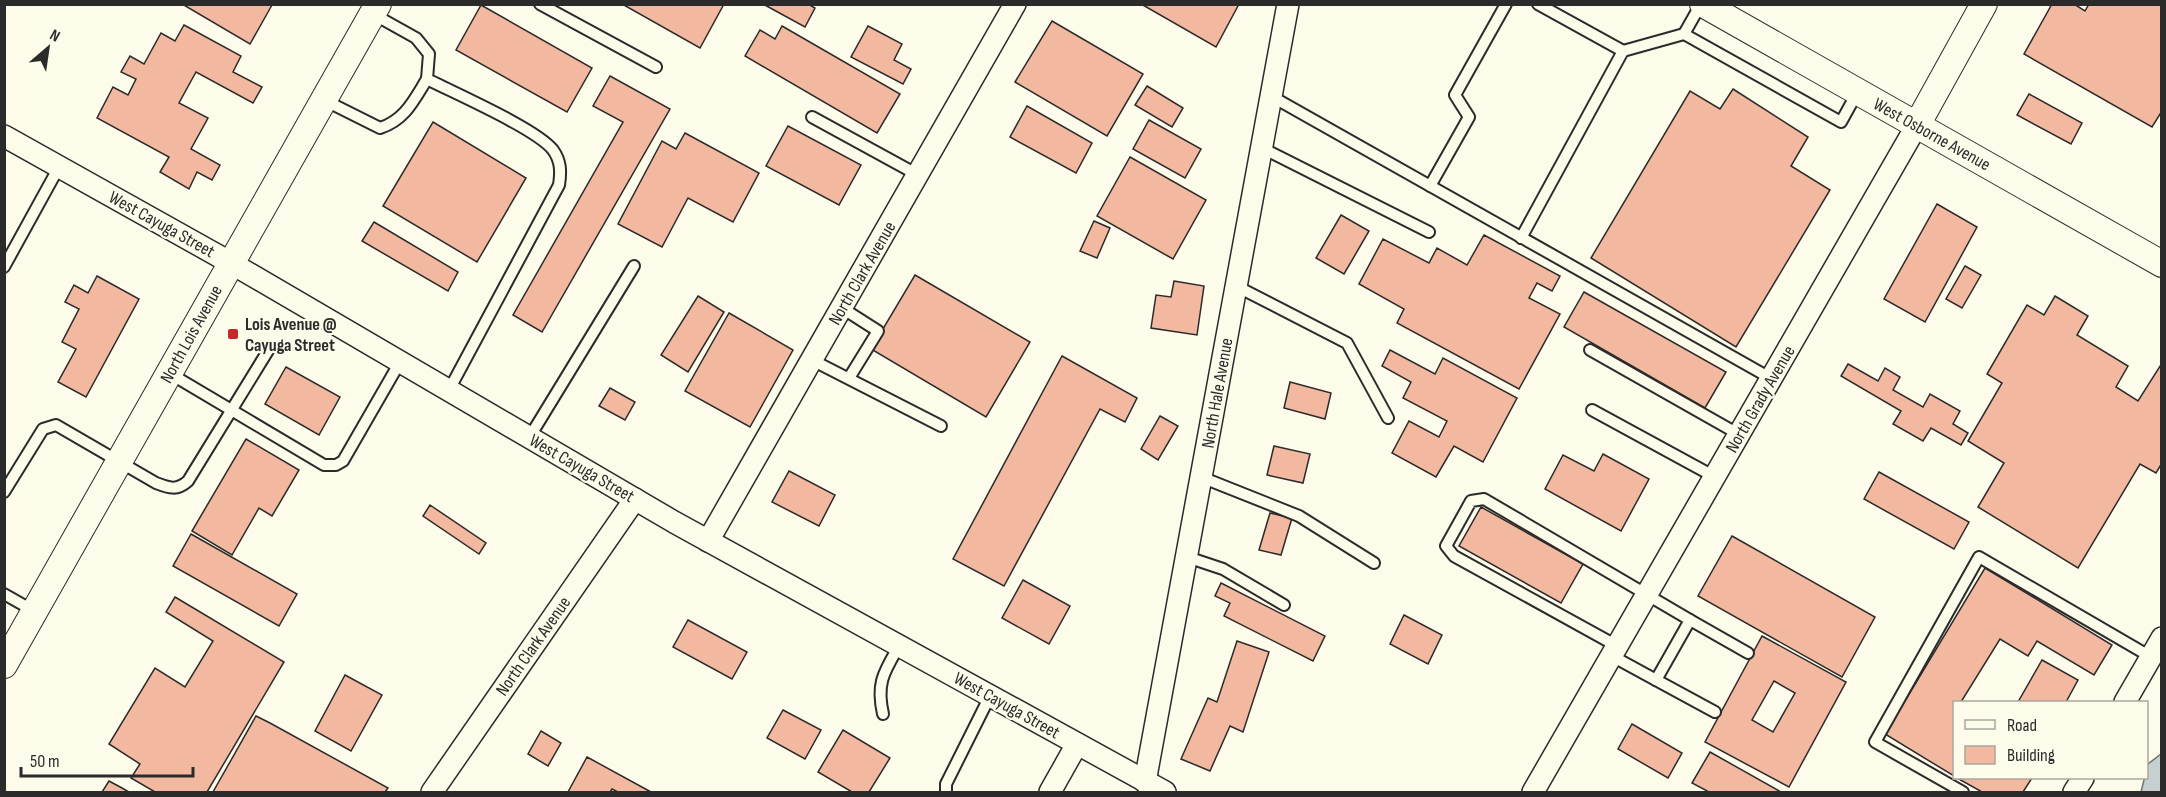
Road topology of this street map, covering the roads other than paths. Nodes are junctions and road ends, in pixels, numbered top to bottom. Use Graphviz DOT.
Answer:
graph roads {
  1 [pos="540,4"];
  2 [pos="1015,4"];
  3 [pos="1288,4"];
  4 [pos="1506,4"];
  5 [pos="1538,4"];
  6 [pos="1702,4"];
  7 [pos="1984,4"];
  8 [pos="375,9"];
  9 [pos="1684,34"];
  10 [pos="1623,51"];
  11 [pos="656,67"];
  12 [pos="427,79"];
  13 [pos="1858,92"];
  14 [pos="1271,96"];
  15 [pos="324,99"];
  16 [pos="812,117"];
  17 [pos="1917,125"];
  18 [pos="4,136"];
  19 [pos="1262,148"];
  20 [pos="59,167"];
  21 [pos="918,175"];
  22 [pos="1431,186"];
  23 [pos="1429,232"];
  24 [pos="1521,238"];
  25 [pos="231,263"];
  26 [pos="2162,264"];
  27 [pos="634,266"];
  28 [pos="4,267"];
  29 [pos="1236,286"];
  30 [pos="842,308"];
  31 [pos="269,349"];
  32 [pos="1590,350"];
  33 [pos="812,360"];
  34 [pos="400,362"];
  35 [pos="169,373"];
  36 [pos="849,378"];
  37 [pos="1772,379"];
  38 [pos="449,390"];
  39 [pos="1592,410"];
  40 [pos="233,411"];
  41 [pos="1388,418"];
  42 [pos="941,426"];
  43 [pos="1740,435"];
  44 [pos="529,438"];
  45 [pos="120,461"];
  46 [pos="1201,477"];
  47 [pos="1715,477"];
  48 [pos="4,492"];
  49 [pos="635,499"];
  50 [pos="708,541"];
  51 [pos="1187,557"];
  52 [pos="1374,563"];
  53 [pos="4,594"];
  54 [pos="1648,594"];
  55 [pos="1284,605"];
  56 [pos="34,611"];
  57 [pos="1690,620"];
  58 [pos="899,646"];
  59 [pos="2156,647"];
  60 [pos="1615,651"];
  61 [pos="1748,653"];
  62 [pos="4,665"];
  63 [pos="1656,680"];
  64 [pos="990,696"];
  65 [pos="2126,701"];
  66 [pos="1715,712"];
  67 [pos="883,714"];
  68 [pos="1077,744"];
  69 [pos="2082,779"];
  70 [pos="1145,782"];
  71 [pos="432,792"];
  72 [pos="946,792"];
  73 [pos="1050,792"];
  74 [pos="1165,792"];
  75 [pos="1533,792"];
  76 [pos="1963,792"];
  77 [pos="2074,792"];
  1 -- 11 [label="lane"];
  2 -- 21 [label="street, North Clark Avenue"];
  3 -- 14 [label="street, North Hale Avenue"];
  4 -- 22 [label="lane"];
  5 -- 10 [label="lane"];
  6 -- 9 [label="lane"];
  6 -- 13 [label="street, West Osborne Avenue"];
  7 -- 17 [label="street, North Grady Avenue"];
  8 -- 12 [label="lane"];
  8 -- 15 [label="street, North Lois Avenue"];
  9 -- 10 [label="lane"];
  9 -- 13 [label="lane"];
  10 -- 24 [label="lane"];
  12 -- 15 [label="lane"];
  12 -- 38 [label="lane"];
  13 -- 17 [label="street, West Osborne Avenue"];
  14 -- 19 [label="street, North Hale Avenue"];
  14 -- 22 [label="lane"];
  15 -- 25 [label="street, North Lois Avenue"];
  16 -- 21 [label="lane"];
  17 -- 26 [label="street, West Osborne Avenue"];
  17 -- 37 [label="street, North Grady Avenue"];
  18 -- 20 [label="street, West Cayuga Street"];
  19 -- 23 [label="lane"];
  19 -- 29 [label="street, North Hale Avenue"];
  20 -- 25 [label="street, West Cayuga Street"];
  20 -- 28 [label="lane"];
  21 -- 30 [label="street, North Clark Avenue"];
  22 -- 24 [label="lane"];
  24 -- 37 [label="lane"];
  25 -- 34 [label="street, West Cayuga Street"];
  25 -- 35 [label="street, North Lois Avenue"];
  27 -- 44 [label="lane"];
  29 -- 41 [label="lane"];
  29 -- 46 [label="street, North Hale Avenue"];
  30 -- 33 [label="street, North Clark Avenue"];
  30 -- 36 [label="lane"];
  31 -- 40 [label="lane"];
  32 -- 43 [label="lane"];
  33 -- 36 [label="lane"];
  33 -- 50 [label="street, North Clark Avenue"];
  34 -- 38 [label="street, West Cayuga Street"];
  34 -- 40 [label="lane"];
  35 -- 40 [label="lane"];
  35 -- 45 [label="street, North Lois Avenue"];
  36 -- 42 [label="lane"];
  37 -- 43 [label="street, North Grady Avenue"];
  38 -- 44 [label="street, West Cayuga Street"];
  39 -- 47 [label="lane"];
  40 -- 45 [label="lane"];
  43 -- 47 [label="street, North Grady Avenue"];
  44 -- 49 [label="street, West Cayuga Street"];
  45 -- 48 [label="lane"];
  45 -- 56 [label="street, North Lois Avenue"];
  46 -- 51 [label="street, North Hale Avenue"];
  46 -- 52 [label="lane"];
  47 -- 54 [label="street, North Grady Avenue"];
  49 -- 50 [label="street, West Cayuga Street"];
  49 -- 71 [label="street, North Clark Avenue"];
  50 -- 58 [label="street, West Cayuga Street"];
  51 -- 55 [label="lane"];
  51 -- 70 [label="street, North Hale Avenue"];
  53 -- 56 [label="lane"];
  54 -- 57 [label="lane"];
  54 -- 60 [label="street, North Grady Avenue"];
  54 -- 60 [label="lane"];
  56 -- 62 [label="street, North Lois Avenue"];
  57 -- 61 [label="lane"];
  57 -- 63 [label="lane"];
  58 -- 64 [label="street, West Cayuga Street"];
  58 -- 67 [label="lane"];
  59 -- 65 [label="street"];
  59 -- 76 [label="lane"];
  60 -- 63 [label="lane"];
  60 -- 75 [label="street, North Grady Avenue"];
  63 -- 66 [label="lane"];
  64 -- 68 [label="street, West Cayuga Street"];
  64 -- 72 [label="lane"];
  68 -- 70 [label="street, West Cayuga Street"];
  68 -- 73 [label="street"];
  69 -- 77 [label="street"];
  70 -- 74 [label="street, West Cayuga Street"];
}
